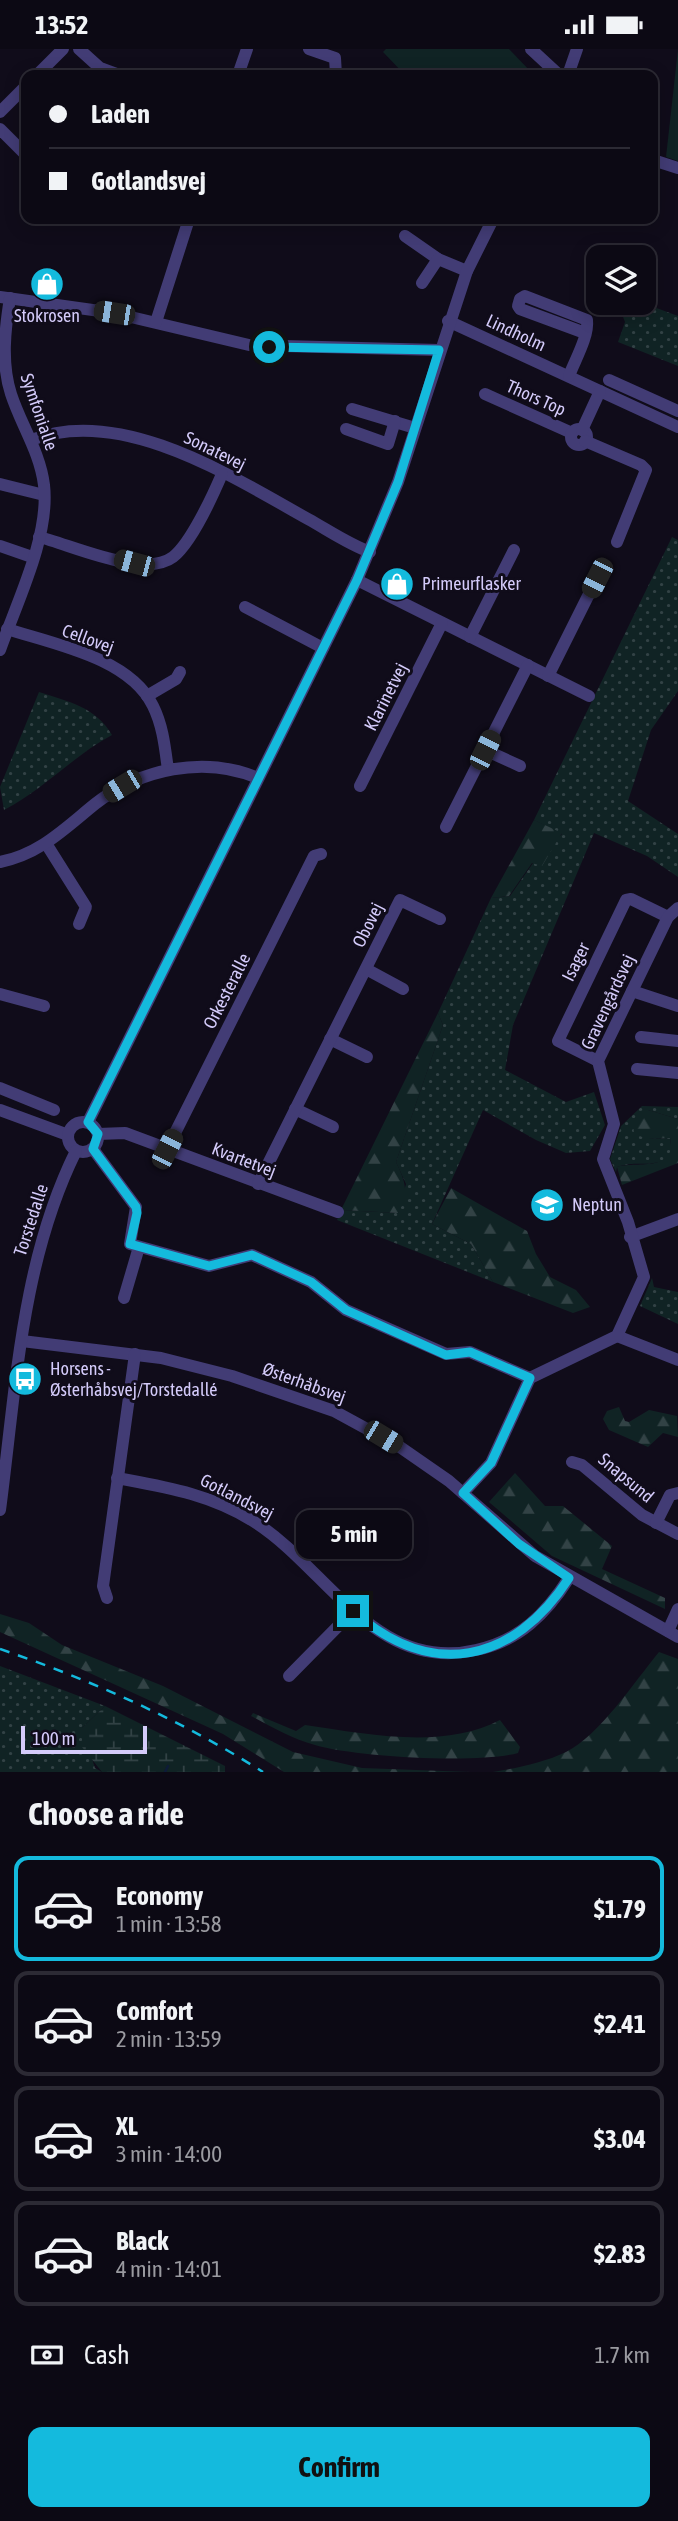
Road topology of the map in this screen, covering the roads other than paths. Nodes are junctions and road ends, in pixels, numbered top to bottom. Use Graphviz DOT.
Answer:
graph roads {
  1 [pos="63,49"];
  2 [pos="79,49"];
  3 [pos="247,49"];
  4 [pos="309,49"];
  5 [pos="531,49"];
  6 [pos="577,49"];
  7 [pos="42,70"];
  8 [pos="105,70"];
  9 [pos="240,70"];
  10 [pos="336,70"];
  11 [pos="554,70"];
  12 [pos="570,70"];
  13 [pos="21,91"];
  14 [pos="0,112"];
  15 [pos="0,129"];
  16 [pos="21,150"];
  17 [pos="658,162"];
  18 [pos="678,169"];
  19 [pos="187,224"];
  20 [pos="490,224"];
  21 [pos="405,236"];
  22 [pos="438,259"];
  23 [pos="467,271"];
  24 [pos="422,283"];
  25 [pos="5,297"];
  26 [pos="562,310"];
  27 [pos="448,321"];
  28 [pos="156,322"];
  29 [pos="557,323"];
  30 [pos="585,333"];
  31 [pos="439,350"];
  32 [pos="569,376"];
  33 [pos="605,386"];
  34 [pos="5,387"];
  35 [pos="485,394"];
  36 [pos="626,395"];
  37 [pos="352,409"];
  38 [pos="678,411"];
  39 [pos="395,421"];
  40 [pos="678,427"];
  41 [pos="415,428"];
  42 [pos="346,429"];
  43 [pos="580,435"];
  44 [pos="31,440"];
  45 [pos="222,474"];
  46 [pos="0,484"];
  47 [pos="44,495"];
  48 [pos="39,537"];
  49 [pos="617,542"];
  50 [pos="0,546"];
  51 [pos="514,550"];
  52 [pos="370,552"];
  53 [pos="32,557"];
  54 [pos="597,578"];
  55 [pos="357,580"];
  56 [pos="245,607"];
  57 [pos="442,623"];
  58 [pos="7,629"];
  59 [pos="470,637"];
  60 [pos="1,644"];
  61 [pos="323,648"];
  62 [pos="528,665"];
  63 [pos="180,672"];
  64 [pos="548,676"];
  65 [pos="148,696"];
  66 [pos="589,696"];
  67 [pos="485,750"];
  68 [pos="520,766"];
  69 [pos="169,770"];
  70 [pos="258,778"];
  71 [pos="360,786"];
  72 [pos="446,827"];
  73 [pos="47,845"];
  74 [pos="321,854"];
  75 [pos="0,862"];
  76 [pos="673,912"];
  77 [pos="440,919"];
  78 [pos="79,924"];
  79 [pos="366,969"];
  80 [pos="402,989"];
  81 [pos="632,991"];
  82 [pos="0,994"];
  83 [pos="44,1006"];
  84 [pos="678,1006"];
  85 [pos="641,1037"];
  86 [pos="330,1039"];
  87 [pos="678,1041"];
  88 [pos="367,1057"];
  89 [pos="598,1061"];
  90 [pos="637,1069"];
  91 [pos="678,1073"];
  92 [pos="0,1088"];
  93 [pos="295,1109"];
  94 [pos="0,1110"];
  95 [pos="54,1111"];
  96 [pos="88,1122"];
  97 [pos="333,1128"];
  98 [pos="98,1134"];
  99 [pos="68,1135"];
  100 [pos="93,1149"];
  101 [pos="167,1149"];
  102 [pos="76,1151"];
  103 [pos="258,1184"];
  104 [pos="338,1212"];
  105 [pos="678,1219"];
  106 [pos="630,1237"];
  107 [pos="139,1247"];
  108 [pos="124,1298"];
  109 [pos="617,1336"];
  110 [pos="22,1341"];
  111 [pos="135,1354"];
  112 [pos="678,1360"];
  113 [pos="530,1378"];
  114 [pos="572,1462"];
  115 [pos="117,1478"];
  116 [pos="463,1493"];
  117 [pos="678,1493"];
  118 [pos="0,1510"];
  119 [pos="656,1523"];
  120 [pos="678,1534"];
  121 [pos="569,1578"];
  122 [pos="107,1598"];
  123 [pos="678,1609"];
  124 [pos="353,1611"];
  125 [pos="673,1634"];
  126 [pos="289,1675"];
  1 -- 7 [label="street"];
  2 -- 8 [label="street"];
  3 -- 9 [label="street"];
  4 -- 10 [label="street"];
  5 -- 11 [label="street"];
  6 -- 12 [label="street"];
  13 -- 14 [label="street"];
  15 -- 16 [label="street"];
  17 -- 18 [label="street"];
  19 -- 28 [label="street"];
  20 -- 23 [label="street"];
  21 -- 22 [label="street"];
  22 -- 23 [label="street"];
  22 -- 24 [label="street"];
  23 -- 27 [label="street"];
  25 -- 28 [label="street"];
  25 -- 34 [label="street, Symfonialle"];
  26 -- 29 [label="street, Lindholm"];
  26 -- 29 [label="street, Lindholm"];
  26 -- 30 [label="street, Lindholm"];
  27 -- 31 [label="street"];
  27 -- 32 [label="street, Lindholm"];
  28 -- 31 [label="street"];
  29 -- 30 [label="street, Lindholm"];
  30 -- 32 [label="street"];
  31 -- 41 [label="street"];
  32 -- 33 [label="street, Lindholm"];
  33 -- 36 [label="street, Lindholm"];
  33 -- 43 [label="street, Thors Top"];
  34 -- 44 [label="street, Symfonialle"];
  35 -- 43 [label="street, Thors Top"];
  36 -- 38 [label="street, Lindholm"];
  36 -- 40 [label="street, Lindholm"];
  37 -- 39 [label="street"];
  39 -- 41 [label="street"];
  39 -- 42 [label="street"];
  41 -- 52 [label="street"];
  43 -- 49 [label="street, Thors Top"];
  44 -- 45 [label="street, Sonatevej"];
  44 -- 47 [label="street, Symfonialle"];
  45 -- 48 [label="street"];
  45 -- 52 [label="street, Sonatevej"];
  46 -- 47 [label="street"];
  47 -- 48 [label="street, Symfonialle"];
  48 -- 53 [label="street, Symfonialle"];
  50 -- 53 [label="street"];
  51 -- 59 [label="street"];
  52 -- 55 [label="street"];
  53 -- 58 [label="street, Symfonialle"];
  54 -- 64 [label="street"];
  55 -- 57 [label="street"];
  55 -- 61 [label="street"];
  56 -- 61 [label="street"];
  57 -- 59 [label="street"];
  57 -- 71 [label="street, Klarinetvej"];
  58 -- 60 [label="street, Symfonialle"];
  58 -- 65 [label="street, Cellovej"];
  59 -- 62 [label="street"];
  61 -- 70 [label="street"];
  62 -- 64 [label="street"];
  62 -- 67 [label="street"];
  63 -- 65 [label="street"];
  64 -- 66 [label="street"];
  65 -- 69 [label="street, Cellovej"];
  67 -- 68 [label="street"];
  67 -- 72 [label="street"];
  69 -- 70 [label="street"];
  69 -- 73 [label="street"];
  70 -- 96 [label="street"];
  73 -- 75 [label="street"];
  73 -- 78 [label="street"];
  74 -- 101 [label="street, Orkesteralle"];
  76 -- 81 [label="street, Gravengårdsvej"];
  76 -- 89 [label="street, Isager"];
  77 -- 79 [label="street, Obovej"];
  79 -- 80 [label="street, Obovej"];
  79 -- 86 [label="street, Obovej"];
  81 -- 84 [label="street"];
  81 -- 89 [label="street, Gravengårdsvej"];
  82 -- 83 [label="street"];
  85 -- 87 [label="street"];
  86 -- 88 [label="street"];
  86 -- 93 [label="street, Obovej"];
  89 -- 106 [label="street, Gravengårdsvej"];
  90 -- 91 [label="street"];
  92 -- 95 [label="street"];
  93 -- 97 [label="street"];
  93 -- 103 [label="street, Obovej"];
  94 -- 99 [label="street"];
  96 -- 98 [label="street"];
  96 -- 99 [label="street"];
  98 -- 100 [label="street"];
  98 -- 101 [label="street, Kvartetvej"];
  99 -- 102 [label="street"];
  100 -- 102 [label="street"];
  100 -- 107 [label="street"];
  101 -- 103 [label="street, Kvartetvej"];
  102 -- 110 [label="street, Torstedalle"];
  103 -- 104 [label="street, Kvartetvej"];
  105 -- 106 [label="street"];
  106 -- 109 [label="street, Gravengårdsvej"];
  107 -- 108 [label="street"];
  107 -- 113 [label="street"];
  109 -- 112 [label="street"];
  109 -- 113 [label="street"];
  110 -- 111 [label="street, Østerhåbsvej"];
  110 -- 118 [label="street, Torstedalle"];
  111 -- 115 [label="street"];
  111 -- 116 [label="street, Østerhåbsvej"];
  113 -- 116 [label="street"];
  114 -- 119 [label="street, Snapsund"];
  115 -- 122 [label="street"];
  115 -- 124 [label="street, Gotlandsvej"];
  116 -- 121 [label="street, Østerhåbsvej"];
  117 -- 119 [label="street, Snapsund"];
  119 -- 120 [label="street, Snapsund"];
  121 -- 124 [label="street, Gotlandsvej"];
  121 -- 125 [label="street, Østerhåbsvej"];
  123 -- 125 [label="street"];
  124 -- 126 [label="street"];
}
